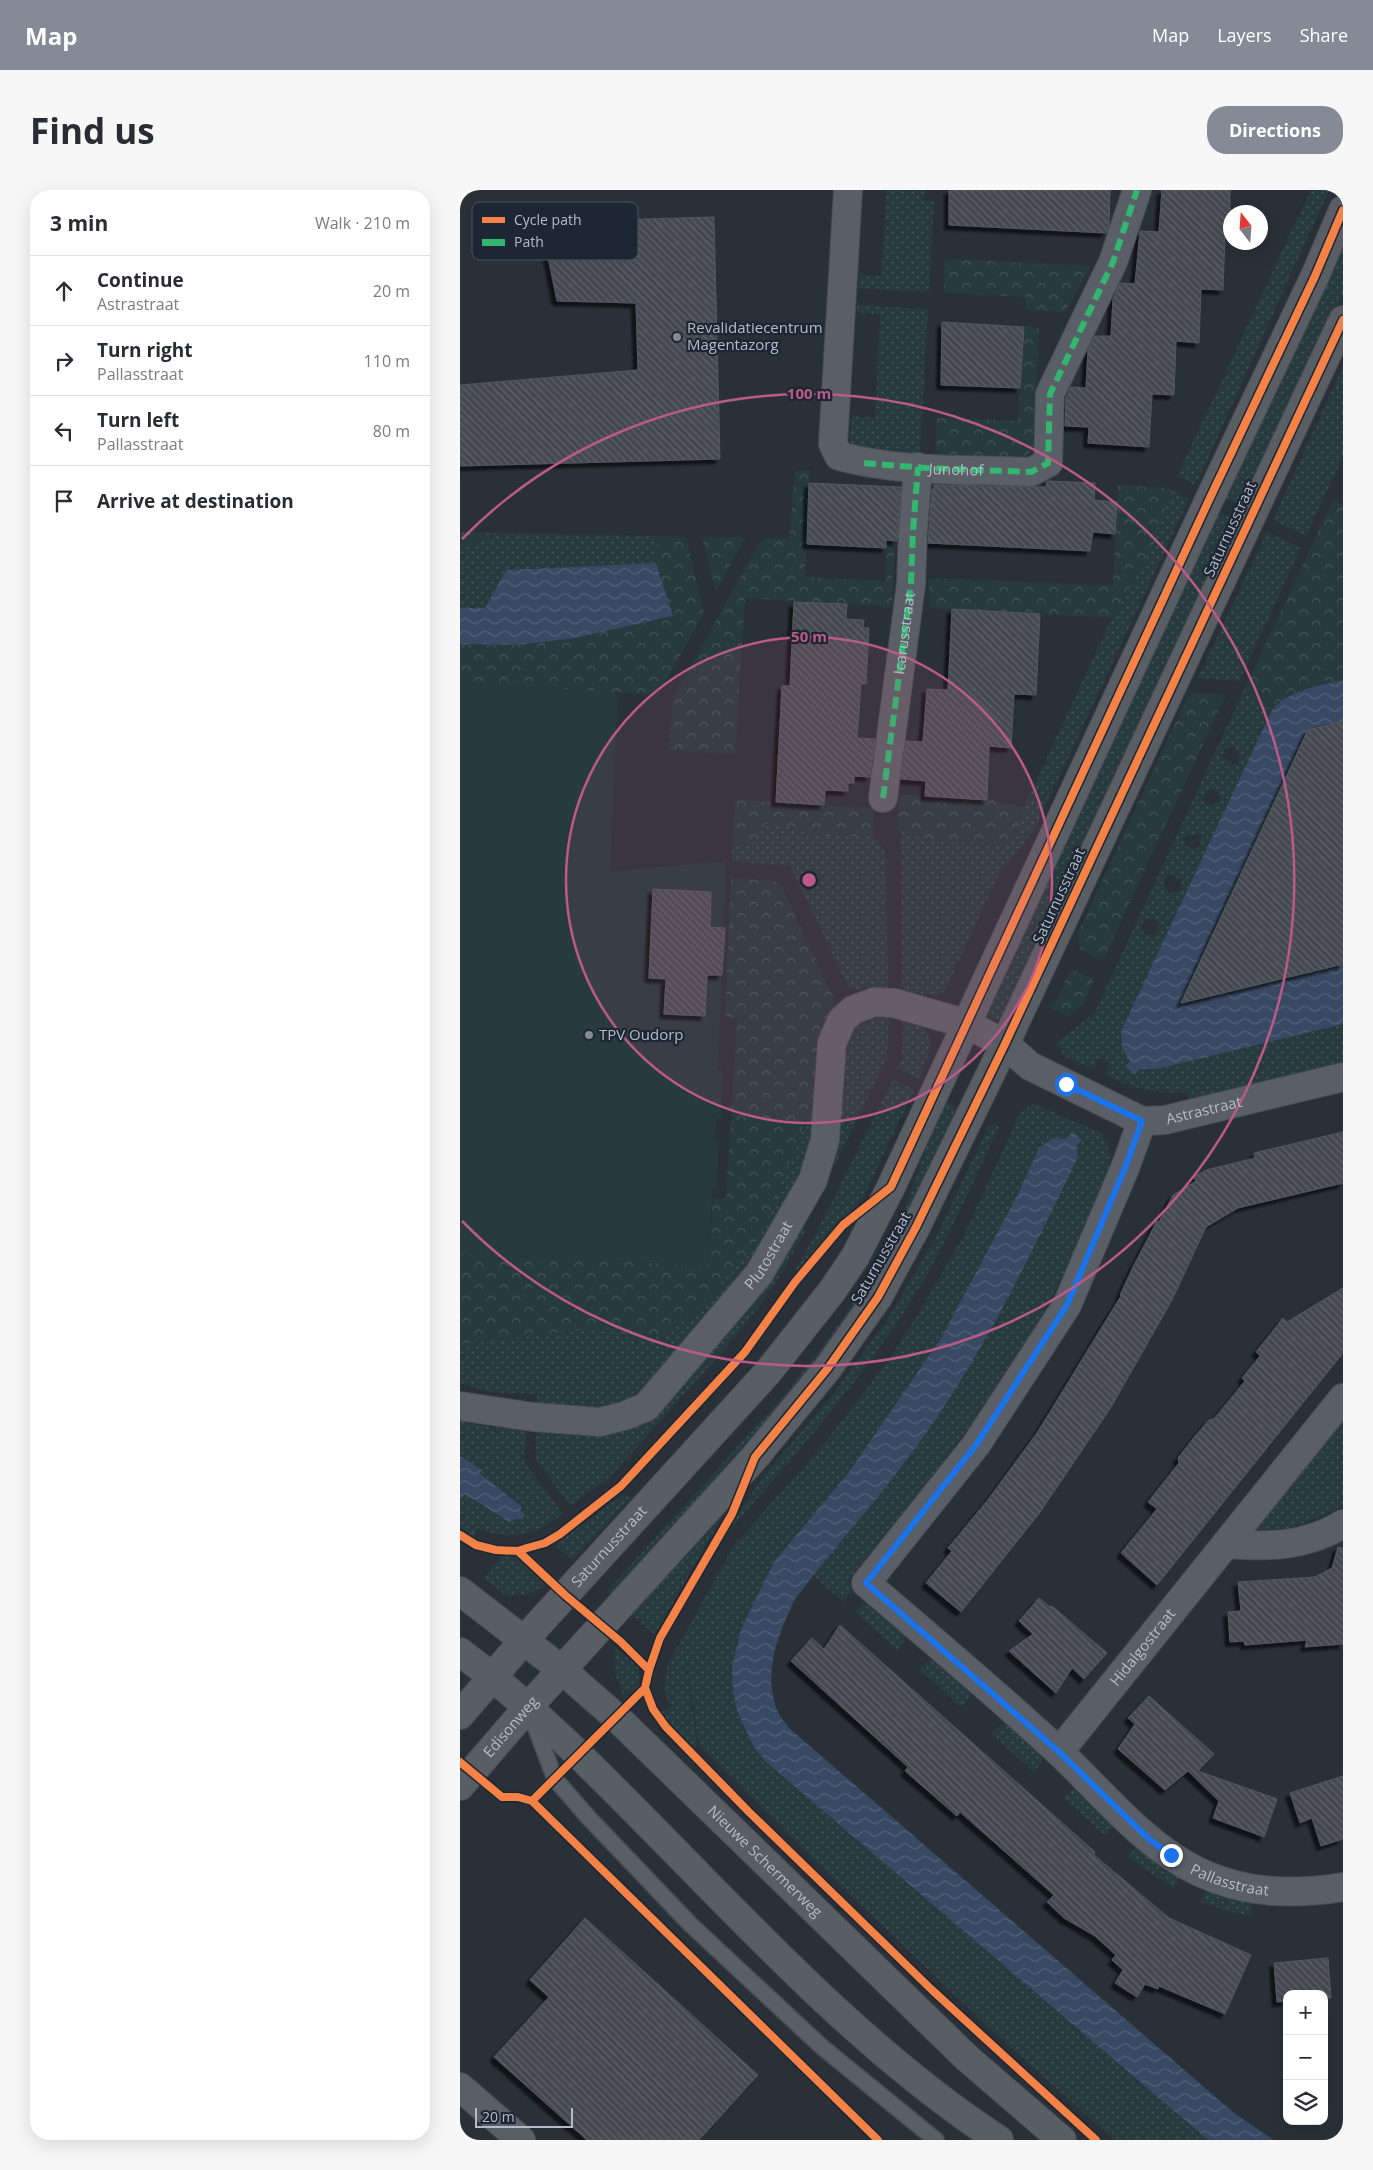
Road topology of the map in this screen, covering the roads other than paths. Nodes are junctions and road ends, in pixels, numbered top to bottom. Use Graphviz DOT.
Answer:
graph roads {
  1 [pos="848,190"];
  2 [pos="1137,190"];
  3 [pos="1343,210"];
  4 [pos="1343,320"];
  5 [pos="918,467"];
  6 [pos="882,798"];
  7 [pos="967,1024"];
  8 [pos="1006,1044"];
  9 [pos="1343,1077"];
  10 [pos="1142,1121"];
  11 [pos="1343,1398"];
  12 [pos="460,1406"];
  13 [pos="1343,1524"];
  14 [pos="1226,1544"];
  15 [pos="460,1591"];
  16 [pos="524,1640"];
  17 [pos="460,1652"];
  18 [pos="562,1670"];
  19 [pos="493,1676"];
  20 [pos="528,1707"];
  21 [pos="460,1715"];
  22 [pos="1059,1752"];
  23 [pos="460,1786"];
  24 [pos="1343,1887"];
  25 [pos="460,2087"];
  26 [pos="521,2140"];
  27 [pos="936,2140"];
  28 [pos="999,2140"];
  29 [pos="1062,2140"];
  1 -- 5 [label="street, Junohof"];
  2 -- 5 [label="street, Junohof"];
  3 -- 7 [label="street, Saturnusstraat"];
  4 -- 8 [label="street, Saturnusstraat"];
  5 -- 6 [label="street, Icarusstraat"];
  7 -- 8 [label="street, Astrastraat"];
  7 -- 12 [label="street, Plutostraat"];
  7 -- 16 [label="street, Saturnusstraat"];
  8 -- 10 [label="street, Astrastraat"];
  8 -- 18 [label="street, Saturnusstraat"];
  9 -- 10 [label="street, Astrastraat"];
  10 -- 22 [label="street, Pallasstraat"];
  11 -- 14 [label="street, Hidalgostraat"];
  13 -- 14 [label="street"];
  14 -- 22 [label="street, Hidalgostraat"];
  15 -- 16 [label="street, Nieuwe Schermerweg"];
  16 -- 18 [label="street, Nieuwe Schermerweg"];
  16 -- 19 [label="street"];
  17 -- 19 [label="street"];
  18 -- 20 [label="street, Edisonweg"];
  18 -- 29 [label="street, Nieuwe Schermerweg"];
  19 -- 20 [label="street"];
  19 -- 21 [label="street"];
  20 -- 23 [label="street, Edisonweg"];
  20 -- 27 [label="lane"];
  20 -- 28 [label="street"];
  22 -- 24 [label="street, Pallasstraat"];
  25 -- 26 [label="street"];
}
